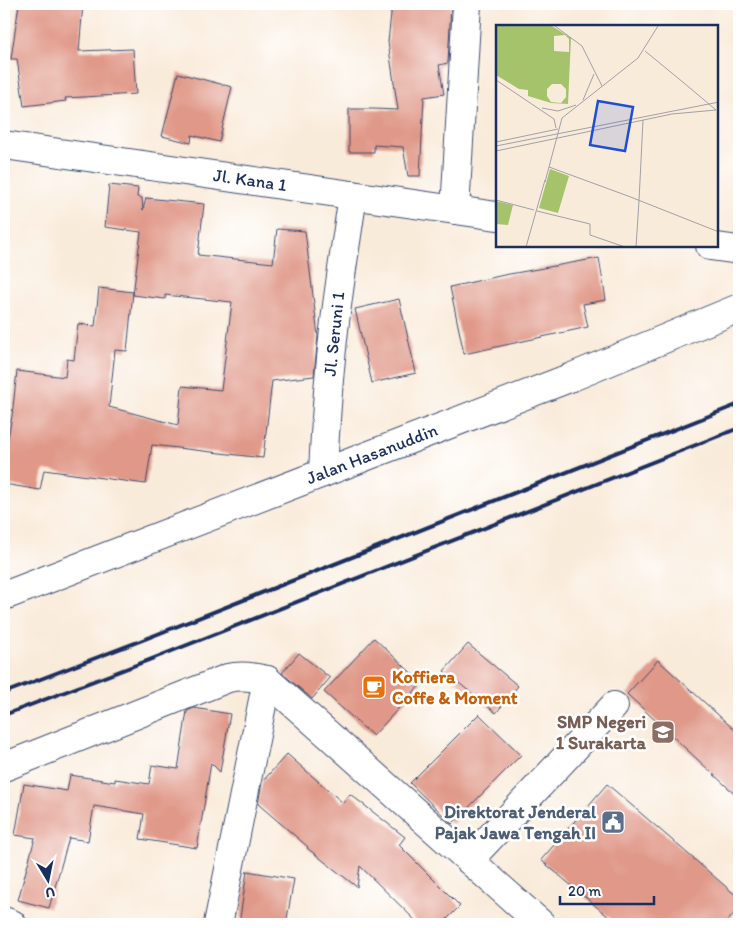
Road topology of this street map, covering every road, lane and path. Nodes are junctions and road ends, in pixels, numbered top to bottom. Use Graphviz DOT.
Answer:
graph roads {
  1 [pos="467,4"];
  2 [pos="4,145"];
  3 [pos="353,195"];
  4 [pos="455,210"];
  5 [pos="496,216"];
  6 [pos="718,247"];
  7 [pos="739,250"];
  8 [pos="739,308"];
  9 [pos="323,473"];
  10 [pos="4,596"];
  11 [pos="267,680"];
  12 [pos="614,706"];
  13 [pos="4,767"];
  14 [pos="469,860"];
  15 [pos="4,921"];
  16 [pos="12,924"];
  17 [pos="218,924"];
  18 [pos="541,924"];
  1 -- 4 [label="street"];
  2 -- 3 [label="street, Jl. Kana 1"];
  3 -- 4 [label="street, Jl. Kana 1"];
  3 -- 9 [label="street, Jl. Seruni 1"];
  4 -- 5 [label="street, Jl. Kana 1"];
  6 -- 7 [label="street"];
  8 -- 9 [label="street, Jalan Hasanuddin"];
  9 -- 10 [label="street, Jalan Hasanuddin"];
  11 -- 13 [label="street"];
  11 -- 14 [label="street"];
  11 -- 17 [label="street"];
  12 -- 14 [label="street"];
  14 -- 18 [label="street"];
  15 -- 16 [label="street"];
}
